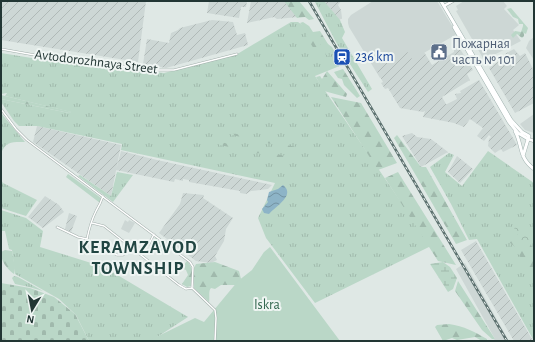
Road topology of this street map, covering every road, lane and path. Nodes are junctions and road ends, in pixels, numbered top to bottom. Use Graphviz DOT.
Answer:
graph roads {
  1 [pos="440,1"];
  2 [pos="452,1"];
  3 [pos="443,7"];
  4 [pos="1,49"];
  5 [pos="236,54"];
  6 [pos="479,68"];
  7 [pos="1,109"];
  8 [pos="513,127"];
  9 [pos="529,137"];
  10 [pos="534,138"];
  11 [pos="534,141"];
  12 [pos="523,156"];
  13 [pos="534,169"];
  14 [pos="103,196"];
  15 [pos="92,223"];
  16 [pos="57,227"];
  17 [pos="154,234"];
  18 [pos="87,238"];
  19 [pos="131,247"];
  20 [pos="137,252"];
  21 [pos="192,288"];
  22 [pos="215,341"];
  1 -- 3 [label="main road"];
  2 -- 3 [label="street"];
  3 -- 6 [label="main road"];
  4 -- 5 [label="street, Avtodorozhnaya Street"];
  6 -- 8 [label="main road"];
  6 -- 9 [label="main road"];
  7 -- 14 [label="street"];
  8 -- 9 [label="main road"];
  8 -- 12 [label="main road"];
  9 -- 10 [label="street"];
  9 -- 11 [label="street"];
  9 -- 12 [label="main road"];
  12 -- 13 [label="main road"];
  14 -- 15 [label="street"];
  14 -- 17 [label="street"];
  15 -- 18 [label="street"];
  15 -- 19 [label="street"];
  16 -- 18 [label="street"];
  17 -- 20 [label="street"];
  17 -- 21 [label="street"];
  18 -- 19 [label="street"];
  19 -- 20 [label="street"];
  20 -- 21 [label="street"];
  21 -- 22 [label="street"];
}
